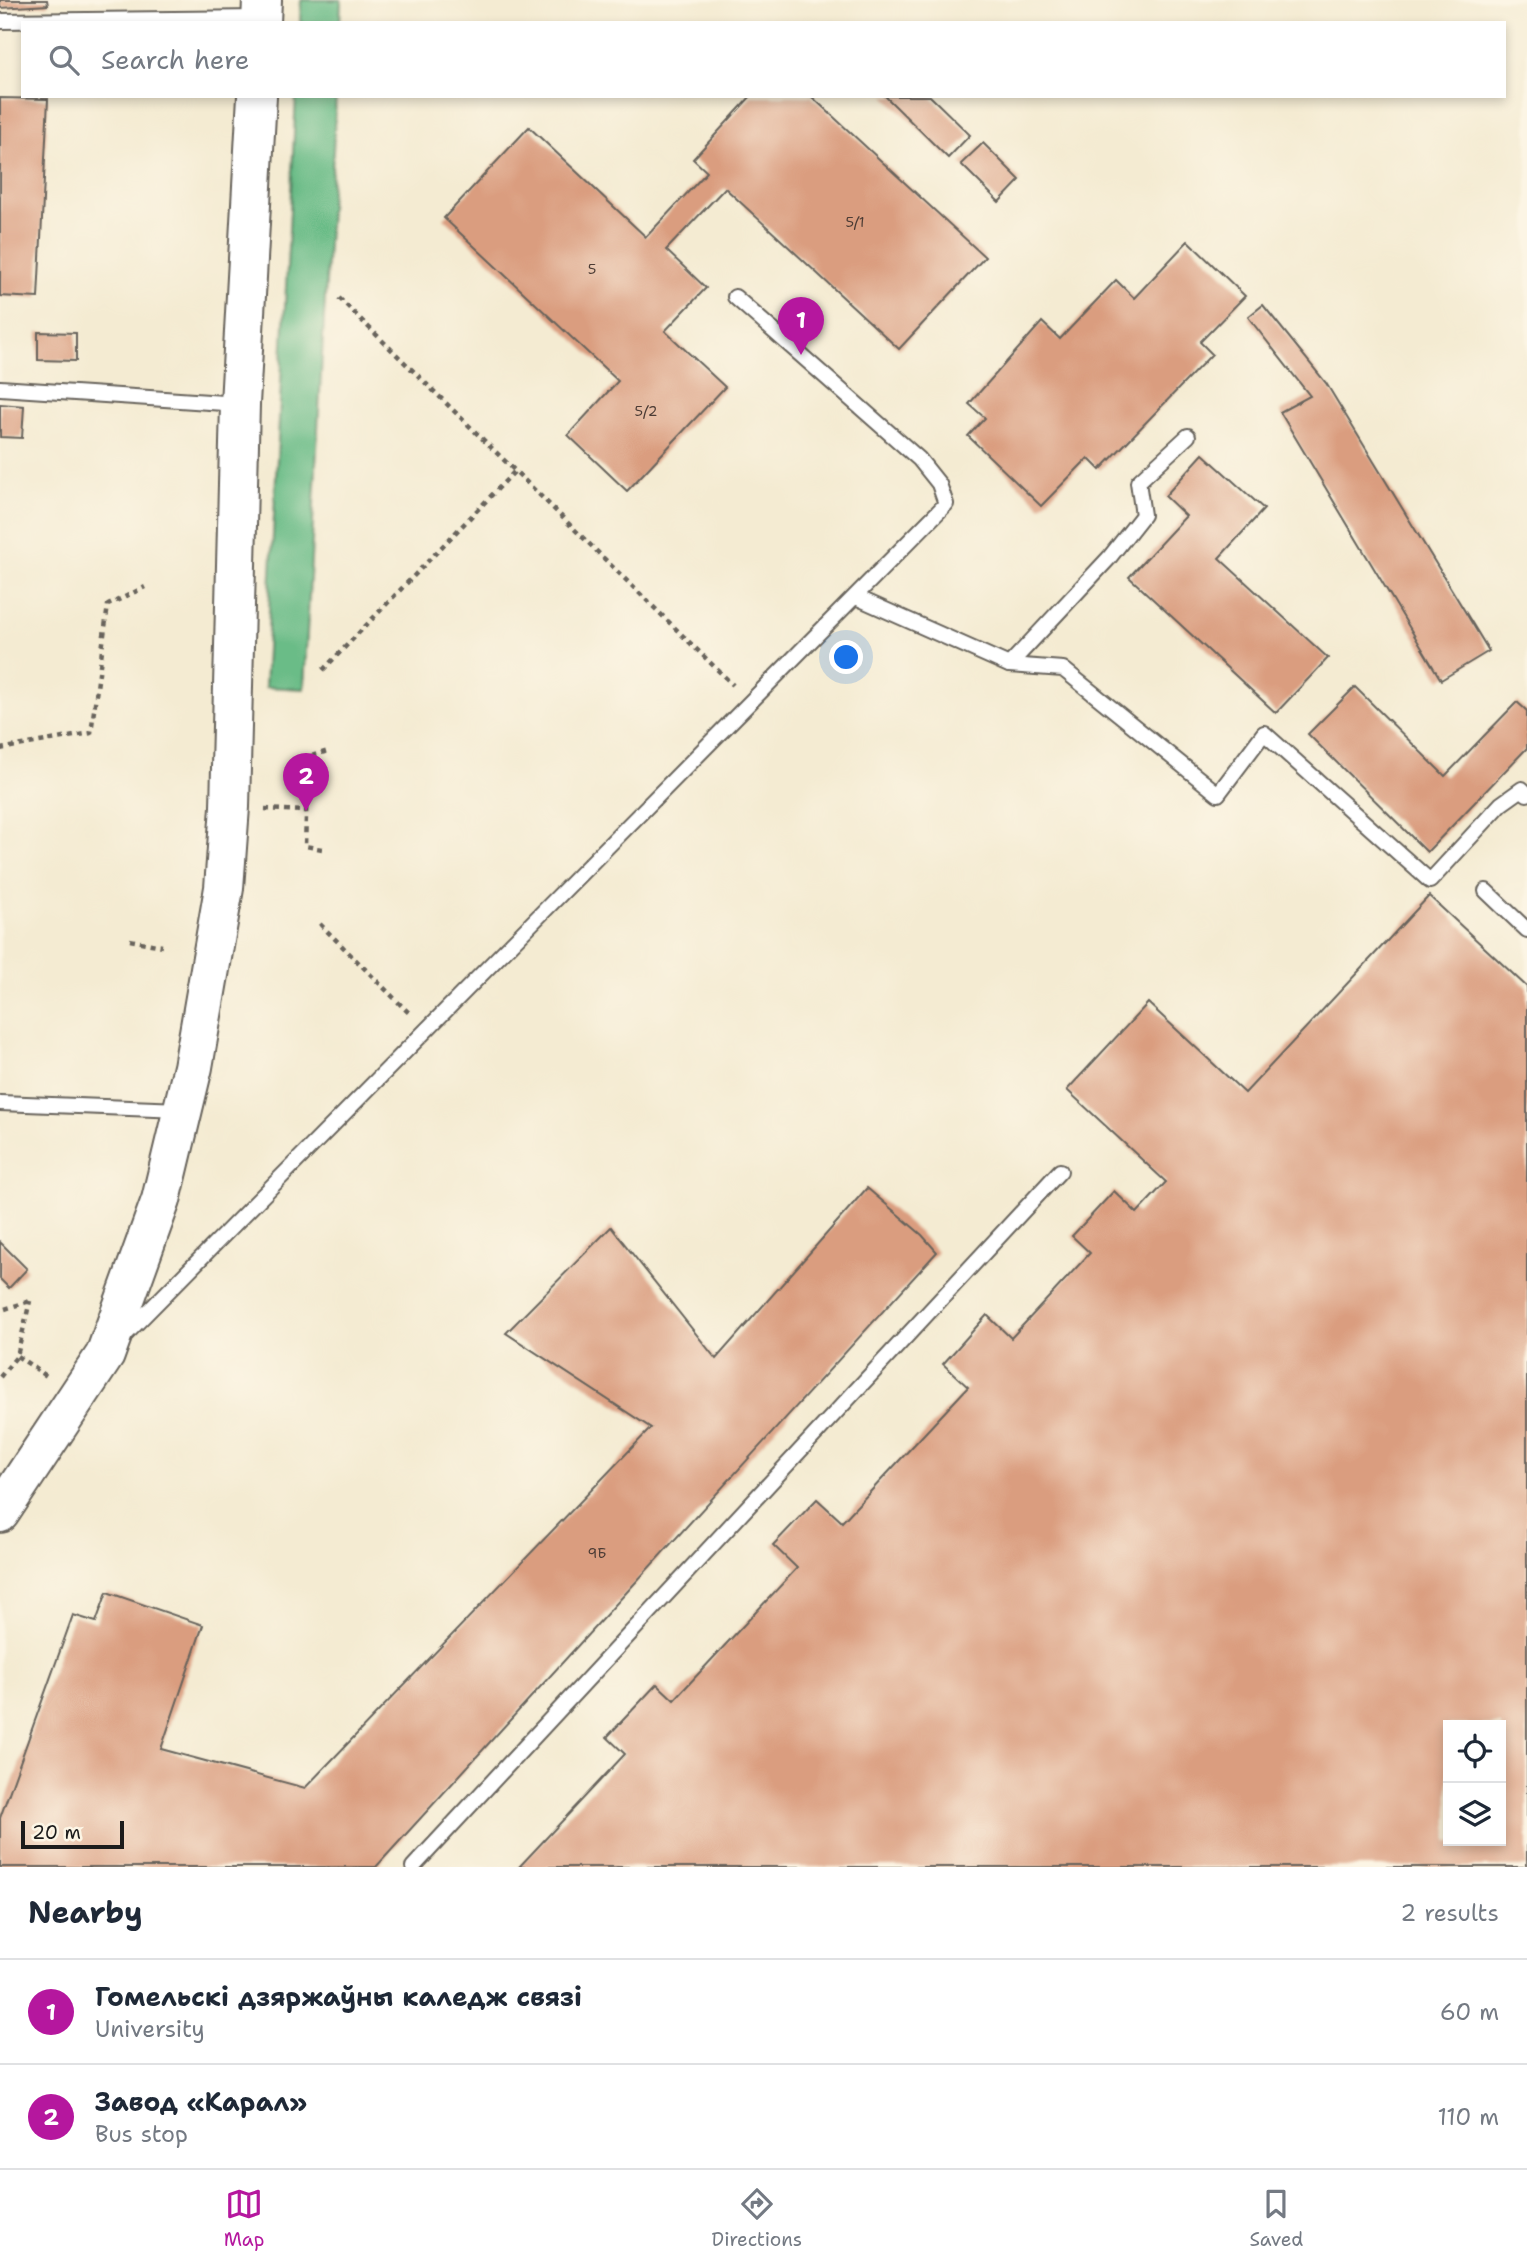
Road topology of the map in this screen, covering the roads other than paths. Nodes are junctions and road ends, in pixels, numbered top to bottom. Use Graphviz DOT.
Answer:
graph roads {
  1 [pos="261,14"];
  2 [pos="0,21"];
  3 [pos="257,98"];
  4 [pos="736,297"];
  5 [pos="0,388"];
  6 [pos="240,404"];
  7 [pos="1188,436"];
  8 [pos="856,597"];
  9 [pos="1009,665"];
  10 [pos="1527,794"];
  11 [pos="1486,891"];
  12 [pos="1527,930"];
  13 [pos="0,1103"];
  14 [pos="182,1110"];
  15 [pos="1060,1171"];
  16 [pos="105,1355"];
  17 [pos="0,1513"];
  18 [pos="413,1867"];
  1 -- 2 [label="lane"];
  3 -- 6 [label="main road"];
  4 -- 8 [label="lane"];
  5 -- 6 [label="lane"];
  6 -- 14 [label="main road"];
  7 -- 9 [label="lane"];
  8 -- 9 [label="lane"];
  8 -- 16 [label="lane"];
  9 -- 10 [label="lane"];
  11 -- 12 [label="lane"];
  13 -- 14 [label="lane"];
  14 -- 16 [label="main road"];
  15 -- 18 [label="lane"];
  16 -- 17 [label="main road"];
}
